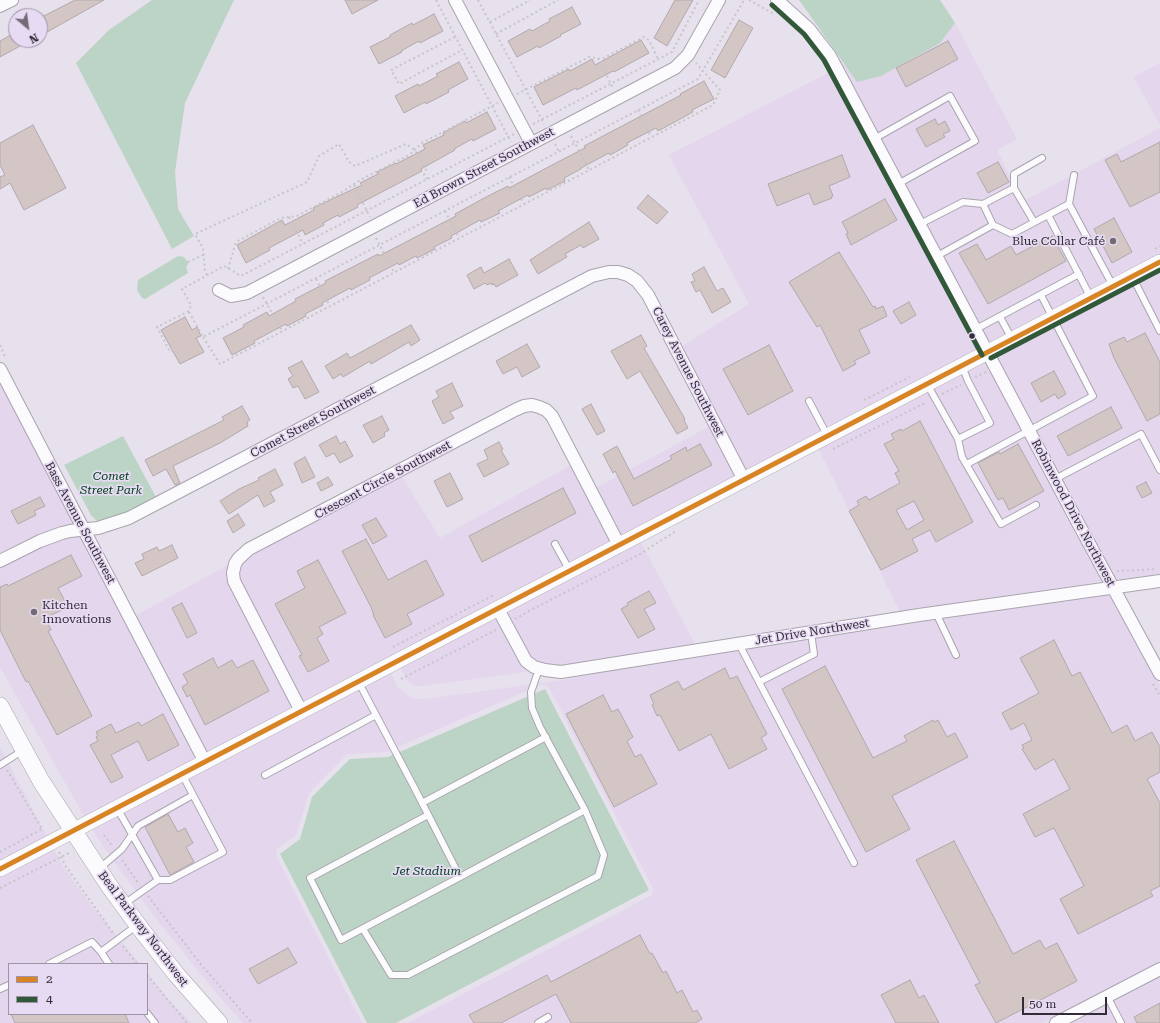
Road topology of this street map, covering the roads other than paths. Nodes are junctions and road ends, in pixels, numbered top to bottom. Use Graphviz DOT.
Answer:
graph roads {
  1 [pos="12,0"];
  2 [pos="455,0"];
  3 [pos="719,0"];
  4 [pos="777,0"];
  5 [pos="0,6"];
  6 [pos="874,139"];
  7 [pos="531,143"];
  8 [pos="1042,158"];
  9 [pos="1074,175"];
  10 [pos="898,184"];
  11 [pos="1014,188"];
  12 [pos="983,204"];
  13 [pos="1069,204"];
  14 [pos="1048,215"];
  15 [pos="1034,222"];
  16 [pos="920,224"];
  17 [pos="993,225"];
  18 [pos="937,256"];
  19 [pos="1160,262"];
  20 [pos="622,273"];
  21 [pos="1079,274"];
  22 [pos="1132,276"];
  23 [pos="1113,286"];
  24 [pos="219,290"];
  25 [pos="1041,295"];
  26 [pos="1091,298"];
  27 [pos="1000,317"];
  28 [pos="1053,318"];
  29 [pos="976,329"];
  30 [pos="1160,331"];
  31 [pos="1012,339"];
  32 [pos="988,352"];
  33 [pos="962,365"];
  34 [pos="0,369"];
  35 [pos="927,384"];
  36 [pos="809,401"];
  37 [pos="1029,430"];
  38 [pos="828,436"];
  39 [pos="958,439"];
  40 [pos="966,464"];
  41 [pos="1160,470"];
  42 [pos="1055,479"];
  43 [pos="744,480"];
  44 [pos="1036,505"];
  45 [pos="84,530"];
  46 [pos="555,544"];
  47 [pos="620,545"];
  48 [pos="0,561"];
  49 [pos="570,571"];
  50 [pos="1160,581"];
  51 [pos="1112,587"];
  52 [pos="498,609"];
  53 [pos="936,613"];
  54 [pos="811,633"];
  55 [pos="739,644"];
  56 [pos="956,655"];
  57 [pos="539,668"];
  58 [pos="1160,674"];
  59 [pos="358,682"];
  60 [pos="759,682"];
  61 [pos="0,706"];
  62 [pos="302,711"];
  63 [pos="376,715"];
  64 [pos="546,737"];
  65 [pos="24,750"];
  66 [pos="205,762"];
  67 [pos="2,764"];
  68 [pos="182,774"];
  69 [pos="266,775"];
  70 [pos="193,795"];
  71 [pos="422,804"];
  72 [pos="117,808"];
  73 [pos="585,810"];
  74 [pos="428,815"];
  75 [pos="73,831"];
  76 [pos="132,834"];
  77 [pos="854,863"];
  78 [pos="0,870"];
  79 [pos="98,870"];
  80 [pos="460,877"];
  81 [pos="158,880"];
  82 [pos="123,905"];
  83 [pos="138,925"];
  84 [pos="363,929"];
  85 [pos="100,952"];
  86 [pos="51,963"];
  87 [pos="108,963"];
  88 [pos="1160,969"];
  89 [pos="1108,996"];
  90 [pos="148,1014"];
  91 [pos="548,1017"];
  92 [pos="155,1023"];
  93 [pos="219,1023"];
  94 [pos="538,1023"];
  95 [pos="1056,1023"];
  96 [pos="1121,1023"];
  1 -- 5 [label="street"];
  2 -- 7 [label="street"];
  3 -- 7 [label="street, Ed Brown Street Southwest"];
  4 -- 6 [label="street, Robinwood Drive Northwest"];
  6 -- 10 [label="street, Robinwood Drive Northwest"];
  6 -- 10 [label="lane"];
  7 -- 24 [label="street, Ed Brown Street Southwest"];
  8 -- 11 [label="lane"];
  9 -- 13 [label="lane"];
  10 -- 16 [label="street, Robinwood Drive Northwest"];
  11 -- 12 [label="lane"];
  11 -- 15 [label="lane"];
  12 -- 16 [label="lane"];
  12 -- 17 [label="lane"];
  13 -- 14 [label="lane"];
  13 -- 23 [label="lane"];
  14 -- 15 [label="lane"];
  14 -- 21 [label="lane"];
  15 -- 17 [label="lane"];
  16 -- 18 [label="street, Robinwood Drive Northwest"];
  17 -- 18 [label="lane"];
  18 -- 29 [label="street, Robinwood Drive Northwest"];
  19 -- 22 [label="street"];
  20 -- 43 [label="street, Carey Avenue Southwest"];
  20 -- 45 [label="street, Comet Street Southwest"];
  21 -- 25 [label="lane"];
  21 -- 26 [label="lane"];
  22 -- 23 [label="street"];
  22 -- 30 [label="lane"];
  23 -- 26 [label="street"];
  25 -- 27 [label="lane"];
  25 -- 28 [label="lane"];
  26 -- 28 [label="street"];
  27 -- 29 [label="lane"];
  27 -- 31 [label="lane"];
  28 -- 31 [label="street"];
  28 -- 37 [label="lane"];
  29 -- 32 [label="street, Robinwood Drive Northwest"];
  31 -- 32 [label="street"];
  32 -- 33 [label="street"];
  32 -- 37 [label="street, Robinwood Drive Northwest"];
  33 -- 35 [label="street"];
  33 -- 39 [label="lane"];
  34 -- 45 [label="street, Bass Avenue Southwest"];
  35 -- 38 [label="street"];
  35 -- 39 [label="lane"];
  36 -- 38 [label="lane"];
  37 -- 40 [label="lane"];
  37 -- 42 [label="street, Robinwood Drive Northwest"];
  38 -- 43 [label="street"];
  39 -- 40 [label="lane"];
  40 -- 44 [label="lane"];
  41 -- 42 [label="lane"];
  42 -- 51 [label="street, Robinwood Drive Northwest"];
  43 -- 47 [label="street"];
  45 -- 48 [label="street, Comet Street Southwest"];
  45 -- 66 [label="street, Bass Avenue Southwest"];
  46 -- 49 [label="lane"];
  47 -- 49 [label="street"];
  47 -- 62 [label="street, Crescent Circle Southwest"];
  49 -- 52 [label="street"];
  50 -- 51 [label="street, Jet Drive Northwest"];
  51 -- 53 [label="street, Jet Drive Northwest"];
  51 -- 58 [label="street, Robinwood Drive Northwest"];
  52 -- 57 [label="street, Jet Drive Northwest"];
  52 -- 59 [label="street"];
  53 -- 54 [label="street, Jet Drive Northwest"];
  53 -- 56 [label="lane"];
  54 -- 55 [label="street, Jet Drive Northwest"];
  54 -- 60 [label="lane"];
  55 -- 57 [label="street, Jet Drive Northwest"];
  55 -- 60 [label="lane"];
  57 -- 64 [label="lane"];
  59 -- 62 [label="street"];
  59 -- 63 [label="lane"];
  60 -- 77 [label="lane"];
  61 -- 65 [label="main road, Beal Parkway Northwest"];
  62 -- 66 [label="street"];
  63 -- 69 [label="lane"];
  63 -- 71 [label="lane"];
  64 -- 71 [label="lane"];
  64 -- 73 [label="lane"];
  65 -- 67 [label="lane"];
  65 -- 75 [label="main road, Beal Parkway Northwest"];
  66 -- 68 [label="street"];
  68 -- 70 [label="lane"];
  68 -- 72 [label="street"];
  70 -- 76 [label="lane"];
  70 -- 81 [label="lane"];
  71 -- 74 [label="lane"];
  72 -- 75 [label="street"];
  72 -- 76 [label="lane"];
  73 -- 80 [label="lane"];
  73 -- 84 [label="lane"];
  74 -- 80 [label="lane"];
  74 -- 84 [label="lane"];
  75 -- 78 [label="street"];
  75 -- 79 [label="main road, Beal Parkway Northwest"];
  76 -- 79 [label="lane"];
  76 -- 81 [label="lane"];
  79 -- 82 [label="main road, Beal Parkway Northwest"];
  80 -- 84 [label="lane"];
  81 -- 82 [label="lane"];
  82 -- 83 [label="main road, Beal Parkway Northwest"];
  83 -- 85 [label="lane"];
  83 -- 93 [label="main road, Beal Parkway Northwest"];
  85 -- 86 [label="lane"];
  85 -- 87 [label="lane"];
  88 -- 89 [label="street"];
  89 -- 95 [label="street"];
  89 -- 96 [label="lane"];
  90 -- 92 [label="lane"];
  91 -- 94 [label="lane"];
}
